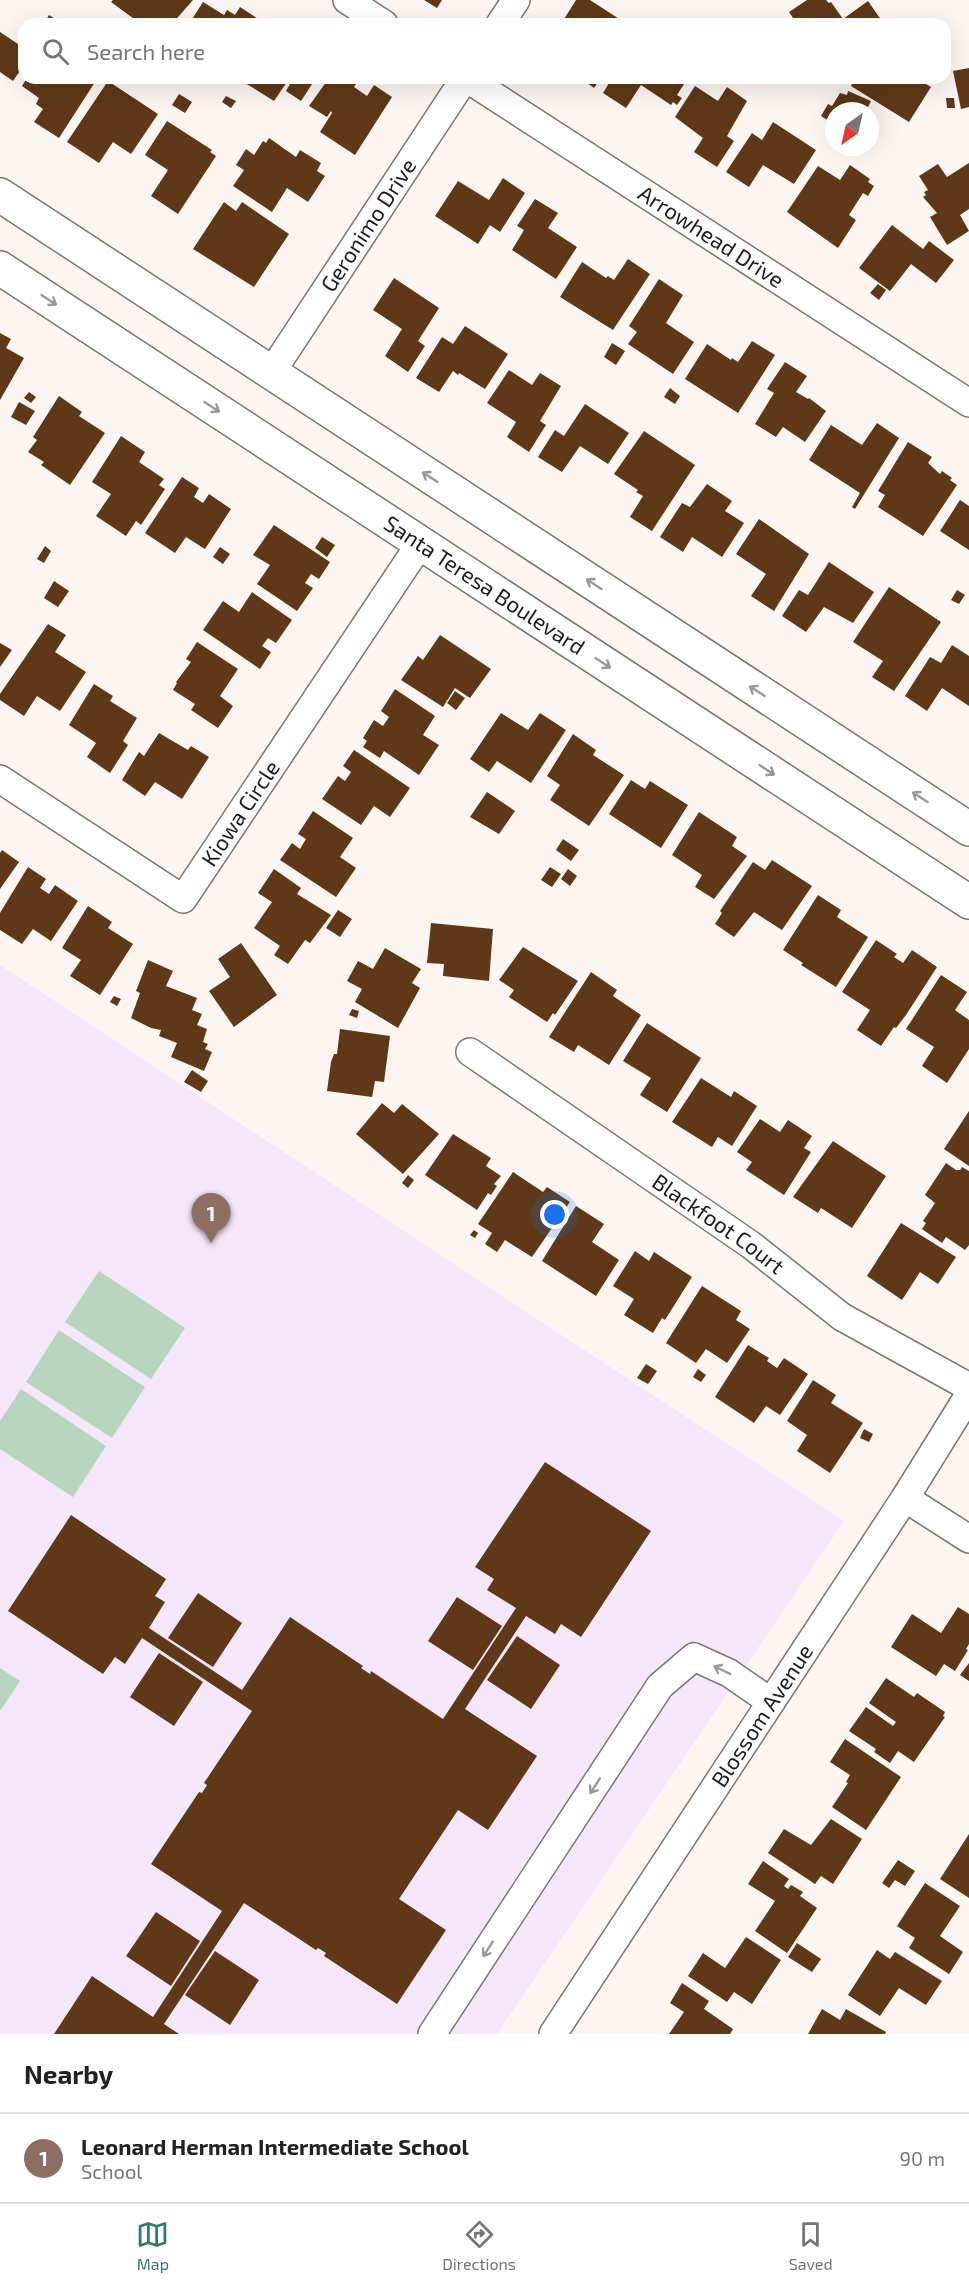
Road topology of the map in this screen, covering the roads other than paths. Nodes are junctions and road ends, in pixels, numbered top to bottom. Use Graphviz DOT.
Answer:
graph roads {
  1 [pos="347,0"];
  2 [pos="516,0"];
  3 [pos="375,18"];
  4 [pos="505,18"];
  5 [pos="462,84"];
  6 [pos="476,84"];
  7 [pos="0,195"];
  8 [pos="0,268"];
  9 [pos="271,372"];
  10 [pos="965,392"];
  11 [pos="420,544"];
  12 [pos="0,779"];
  13 [pos="965,817"];
  14 [pos="969,902"];
  15 [pos="470,1052"];
  16 [pos="969,1387"];
  17 [pos="969,1395"];
  18 [pos="905,1498"];
  19 [pos="969,1539"];
  20 [pos="771,1702"];
  21 [pos="432,2034"];
  22 [pos="553,2034"];
  1 -- 3 [label="street"];
  2 -- 4 [label="street"];
  5 -- 9 [label="street, Geronimo Drive"];
  6 -- 10 [label="street, Arrowhead Drive"];
  7 -- 9 [label="main road"];
  8 -- 11 [label="main road, Santa Teresa Boulevard, one-way"];
  13 -- 9 [label="main road, one-way"];
  11 -- 12 [label="street, Kiowa Circle"];
  11 -- 14 [label="main road, Santa Teresa Boulevard, one-way"];
  15 -- 16 [label="street, Blackfoot Court"];
  17 -- 18 [label="street, Blossom Avenue"];
  18 -- 19 [label="street"];
  18 -- 20 [label="street, Blossom Avenue"];
  20 -- 21 [label="street, one-way"];
  20 -- 22 [label="street, Blossom Avenue"];
}
